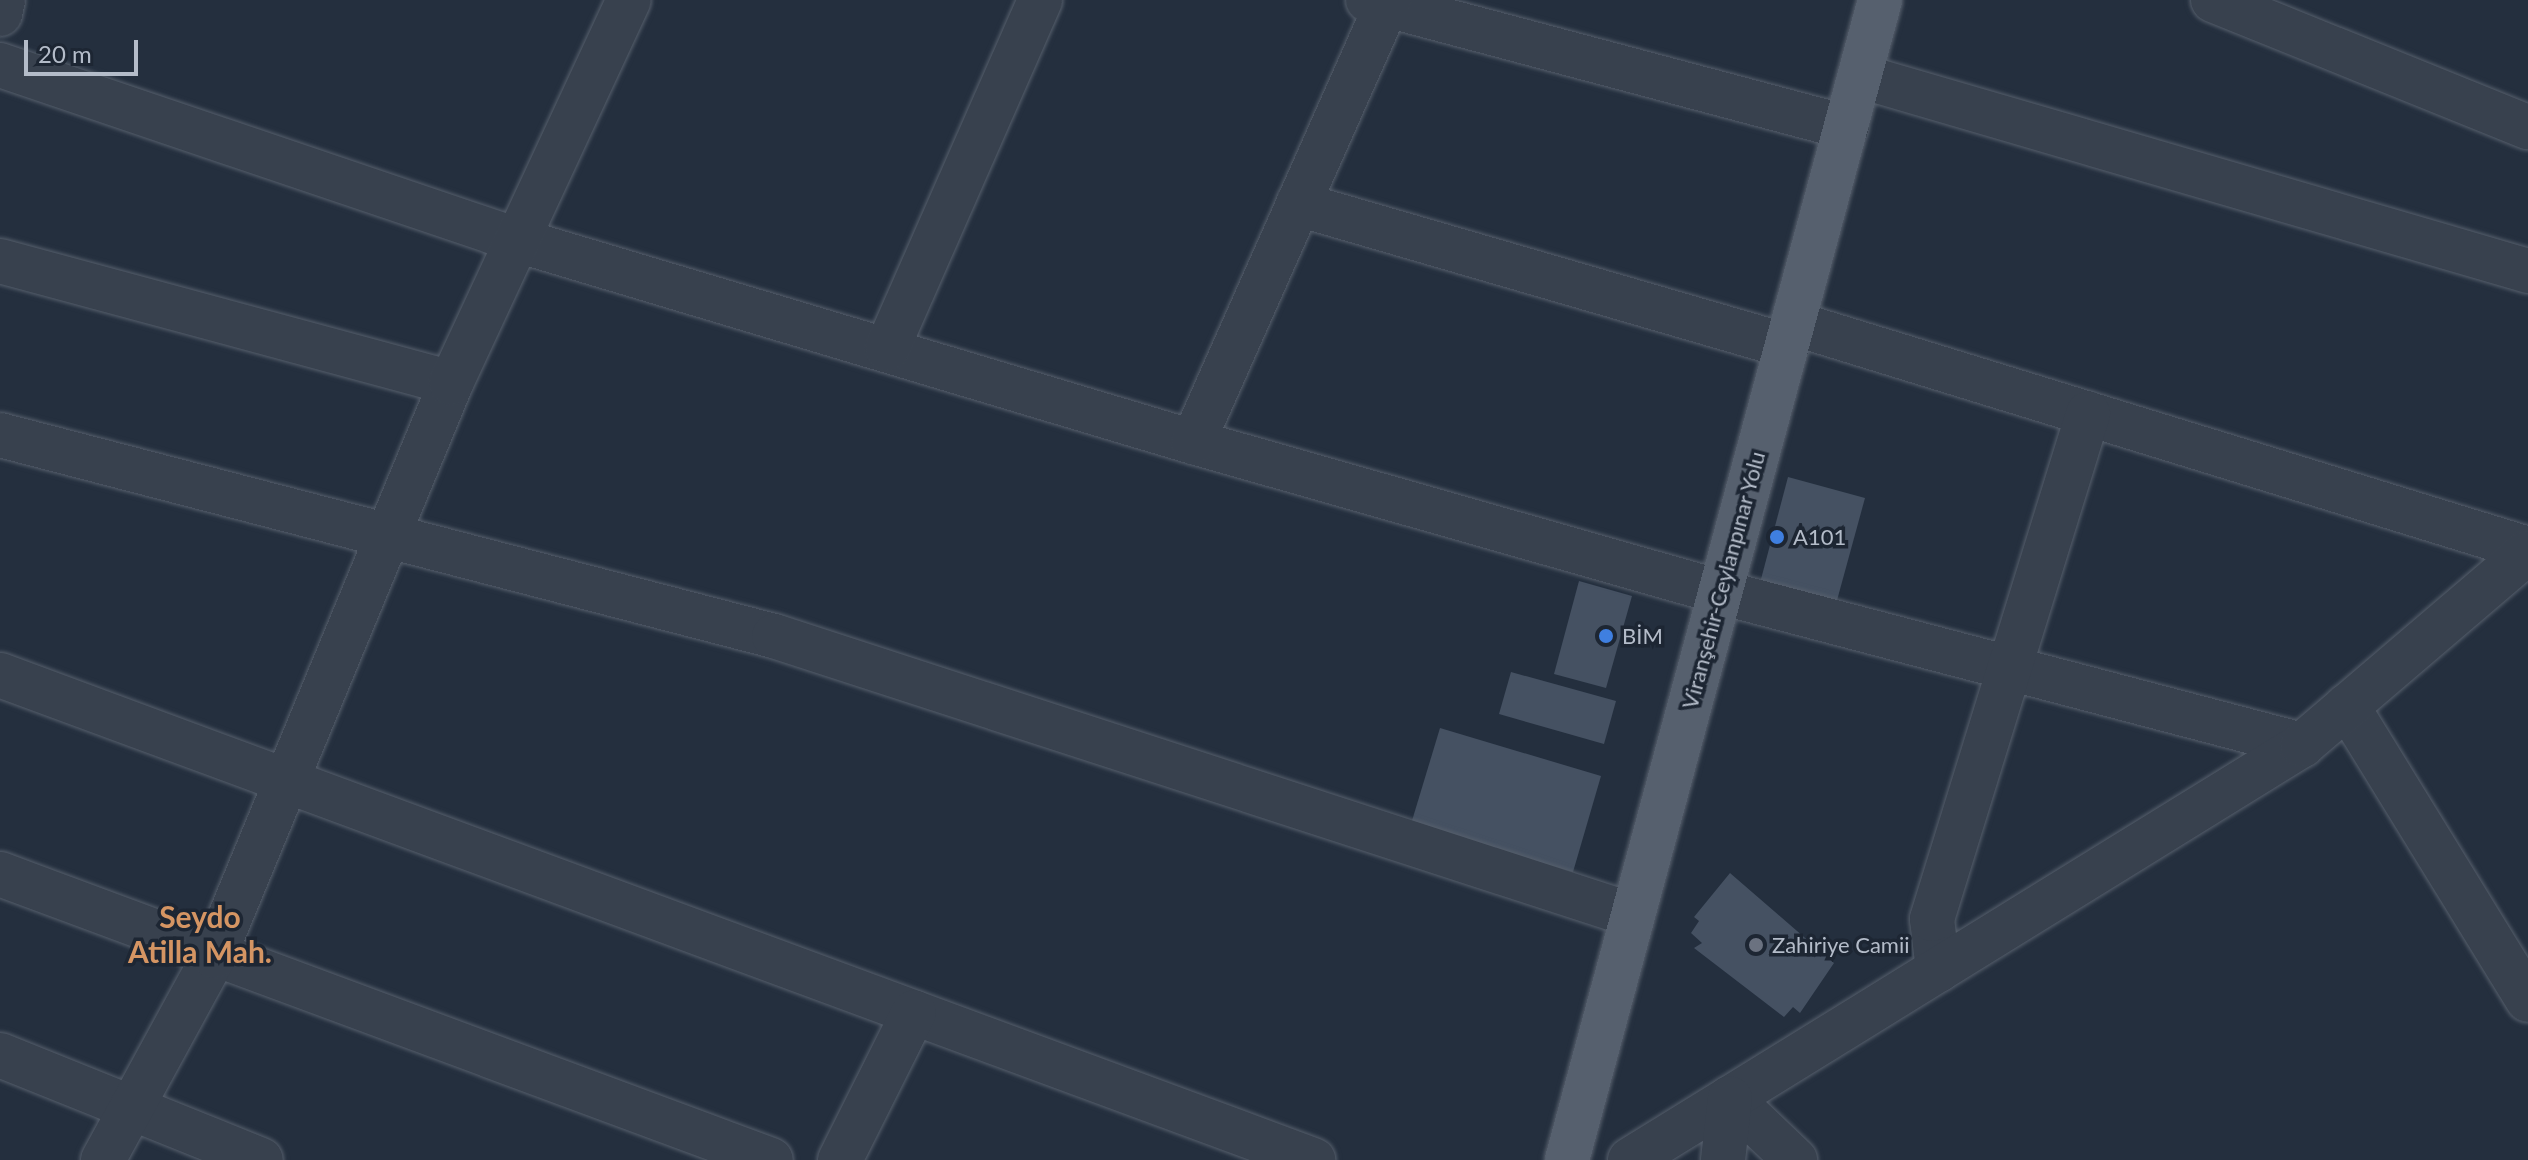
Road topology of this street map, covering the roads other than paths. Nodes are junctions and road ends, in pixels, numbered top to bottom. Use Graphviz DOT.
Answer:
graph roads {
  1 [pos="3,0"];
  2 [pos="629,0"];
  3 [pos="1040,0"];
  4 [pos="1880,0"];
  5 [pos="2213,0"];
  6 [pos="1381,2"];
  7 [pos="0,14"];
  8 [pos="0,65"];
  9 [pos="1860,76"];
  10 [pos="1846,127"];
  11 [pos="2528,127"];
  12 [pos="1298,204"];
  13 [pos="517,240"];
  14 [pos="0,261"];
  15 [pos="2528,271"];
  16 [pos="1790,335"];
  17 [pos="887,349"];
  18 [pos="451,383"];
  19 [pos="2088,414"];
  20 [pos="0,435"];
  21 [pos="1193,442"];
  22 [pos="386,540"];
  23 [pos="2528,550"];
  24 [pos="1720,592"];
  25 [pos="2005,667"];
  26 [pos="0,675"];
  27 [pos="2347,706"];
  28 [pos="2302,745"];
  29 [pos="287,779"];
  30 [pos="0,874"];
  31 [pos="1632,915"];
  32 [pos="214,956"];
  33 [pos="1938,970"];
  34 [pos="2528,1000"];
  35 [pos="914,1012"];
  36 [pos="0,1055"];
  37 [pos="1730,1098"];
  38 [pos="132,1106"];
  39 [pos="103,1160"];
  40 [pos="261,1160"];
  41 [pos="771,1160"];
  42 [pos="840,1160"];
  43 [pos="1313,1160"];
  44 [pos="1567,1160"];
  45 [pos="1630,1160"];
  46 [pos="1723,1160"];
  47 [pos="1795,1160"];
  1 -- 7 [label="street"];
  2 -- 13 [label="street"];
  3 -- 17 [label="street"];
  4 -- 9 [label="main road, Viranşehir-Ceylanpınar Yolu"];
  5 -- 11 [label="street"];
  6 -- 10 [label="street"];
  6 -- 12 [label="street"];
  8 -- 13 [label="street"];
  9 -- 10 [label="main road, Viranşehir-Ceylanpınar Yolu"];
  9 -- 15 [label="street"];
  10 -- 16 [label="main road, Viranşehir-Ceylanpınar Yolu"];
  12 -- 16 [label="street"];
  12 -- 21 [label="street"];
  13 -- 17 [label="street"];
  13 -- 18 [label="street"];
  14 -- 18 [label="street"];
  16 -- 19 [label="street"];
  16 -- 24 [label="main road, Viranşehir-Ceylanpınar Yolu"];
  17 -- 21 [label="street"];
  18 -- 22 [label="street"];
  19 -- 23 [label="street"];
  19 -- 25 [label="street"];
  20 -- 22 [label="street"];
  21 -- 24 [label="street"];
  22 -- 29 [label="street"];
  22 -- 31 [label="street"];
  23 -- 27 [label="street"];
  24 -- 25 [label="street"];
  24 -- 31 [label="main road, Viranşehir-Ceylanpınar Yolu"];
  25 -- 28 [label="street"];
  25 -- 33 [label="street"];
  26 -- 29 [label="street"];
  27 -- 28 [label="street"];
  27 -- 34 [label="street"];
  28 -- 33 [label="street"];
  29 -- 32 [label="street"];
  29 -- 35 [label="street"];
  30 -- 32 [label="street"];
  31 -- 44 [label="main road, Viranşehir-Ceylanpınar Yolu"];
  32 -- 38 [label="street"];
  32 -- 41 [label="street"];
  33 -- 37 [label="street"];
  35 -- 42 [label="street"];
  35 -- 43 [label="street"];
  36 -- 38 [label="street"];
  37 -- 45 [label="street"];
  37 -- 46 [label="street"];
  37 -- 47 [label="street"];
  38 -- 39 [label="street"];
  38 -- 40 [label="street"];
}
